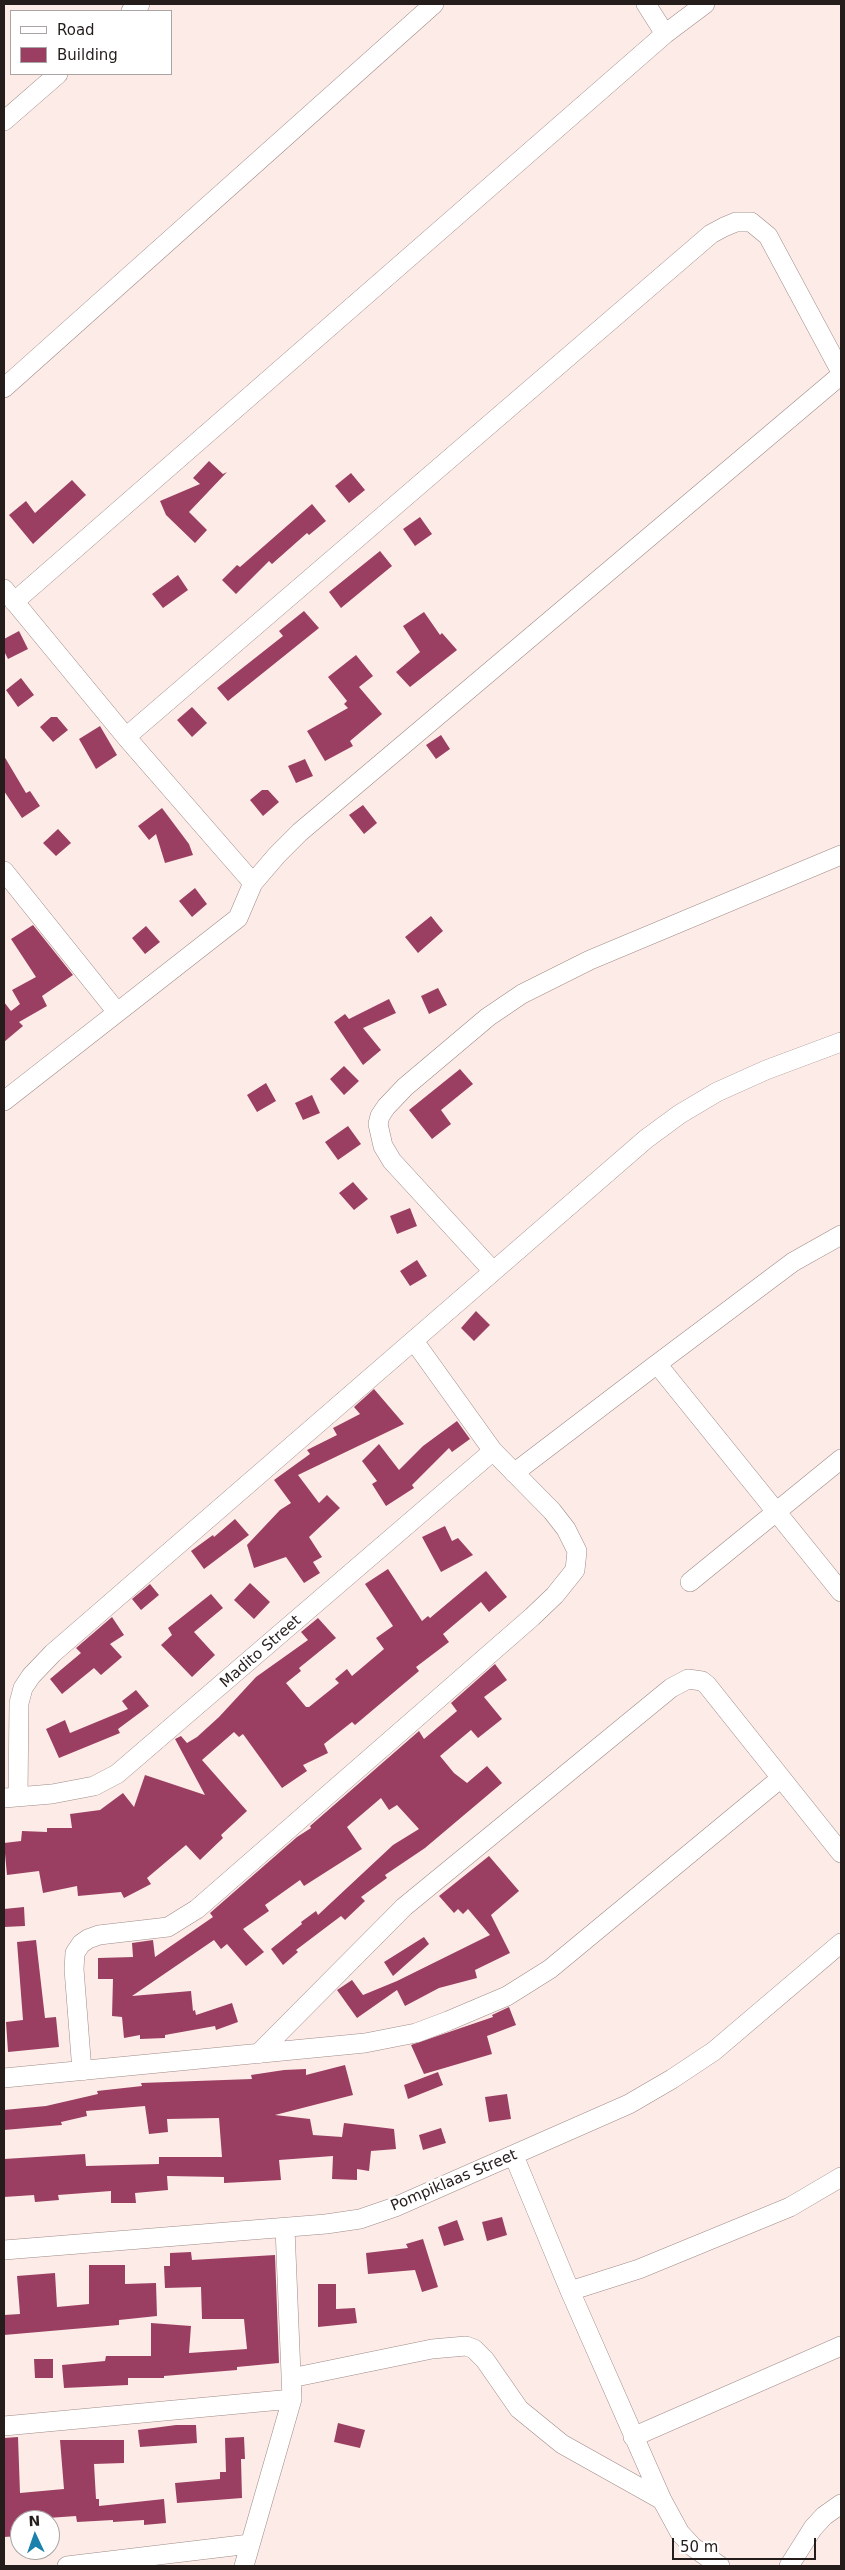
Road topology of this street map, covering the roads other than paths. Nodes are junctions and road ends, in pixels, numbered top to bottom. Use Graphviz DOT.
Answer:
graph roads {
  1 [pos="434,4"];
  2 [pos="646,4"];
  3 [pos="705,4"];
  4 [pos="665,34"];
  5 [pos="57,75"];
  6 [pos="4,121"];
  7 [pos="841,373"];
  8 [pos="4,388"];
  9 [pos="9,595"];
  10 [pos="126,737"];
  11 [pos="841,854"];
  12 [pos="4,871"];
  13 [pos="254,883"];
  14 [pos="10,894"];
  15 [pos="117,1012"];
  16 [pos="841,1042"];
  17 [pos="4,1100"];
  18 [pos="841,1235"];
  19 [pos="492,1270"];
  20 [pos="414,1341"];
  21 [pos="657,1364"];
  22 [pos="492,1451"];
  23 [pos="841,1459"];
  24 [pos="514,1473"];
  25 [pos="776,1510"];
  26 [pos="690,1582"];
  27 [pos="841,1592"];
  28 [pos="781,1778"];
  29 [pos="11,1798"];
  30 [pos="841,1853"];
  31 [pos="841,1944"];
  32 [pos="258,2054"];
  33 [pos="82,2071"];
  34 [pos="4,2078"];
  35 [pos="514,2156"];
  36 [pos="841,2177"];
  37 [pos="285,2228"];
  38 [pos="4,2250"];
  39 [pos="570,2292"];
  40 [pos="841,2346"];
  41 [pos="291,2378"];
  42 [pos="292,2399"];
  43 [pos="4,2426"];
  44 [pos="633,2437"];
  45 [pos="662,2500"];
  46 [pos="841,2504"];
  47 [pos="250,2544"];
  48 [pos="67,2566"];
  49 [pos="244,2566"];
  50 [pos="720,2566"];
  51 [pos="788,2566"];
  1 -- 8 [label="street"];
  2 -- 4 [label="street"];
  3 -- 4 [label="street"];
  4 -- 9 [label="street"];
  5 -- 6 [label="street"];
  7 -- 10 [label="street"];
  7 -- 13 [label="street"];
  9 -- 10 [label="street"];
  10 -- 13 [label="street"];
  11 -- 19 [label="street"];
  12 -- 14 [label="street"];
  13 -- 15 [label="street"];
  14 -- 15 [label="street"];
  15 -- 17 [label="street"];
  16 -- 19 [label="street"];
  18 -- 21 [label="street"];
  19 -- 20 [label="street"];
  20 -- 22 [label="street"];
  20 -- 29 [label="street"];
  21 -- 24 [label="street"];
  21 -- 25 [label="street"];
  22 -- 24 [label="street"];
  22 -- 29 [label="street, Madito Street"];
  23 -- 25 [label="street"];
  24 -- 33 [label="street"];
  25 -- 26 [label="street"];
  25 -- 27 [label="street"];
  28 -- 30 [label="street"];
  28 -- 32 [label="street"];
  28 -- 32 [label="street"];
  31 -- 35 [label="street, Pompiklaas Street"];
  32 -- 33 [label="street"];
  33 -- 34 [label="street"];
  35 -- 37 [label="street, Pompiklaas Street"];
  35 -- 39 [label="street"];
  36 -- 39 [label="street"];
  37 -- 38 [label="street, Pompiklaas Street"];
  37 -- 41 [label="street"];
  39 -- 44 [label="street"];
  40 -- 44 [label="street"];
  41 -- 42 [label="street"];
  41 -- 45 [label="street"];
  42 -- 43 [label="street"];
  42 -- 47 [label="street"];
  44 -- 45 [label="street"];
  45 -- 50 [label="street"];
  46 -- 51 [label="street"];
  47 -- 48 [label="street"];
  47 -- 49 [label="street"];
}
